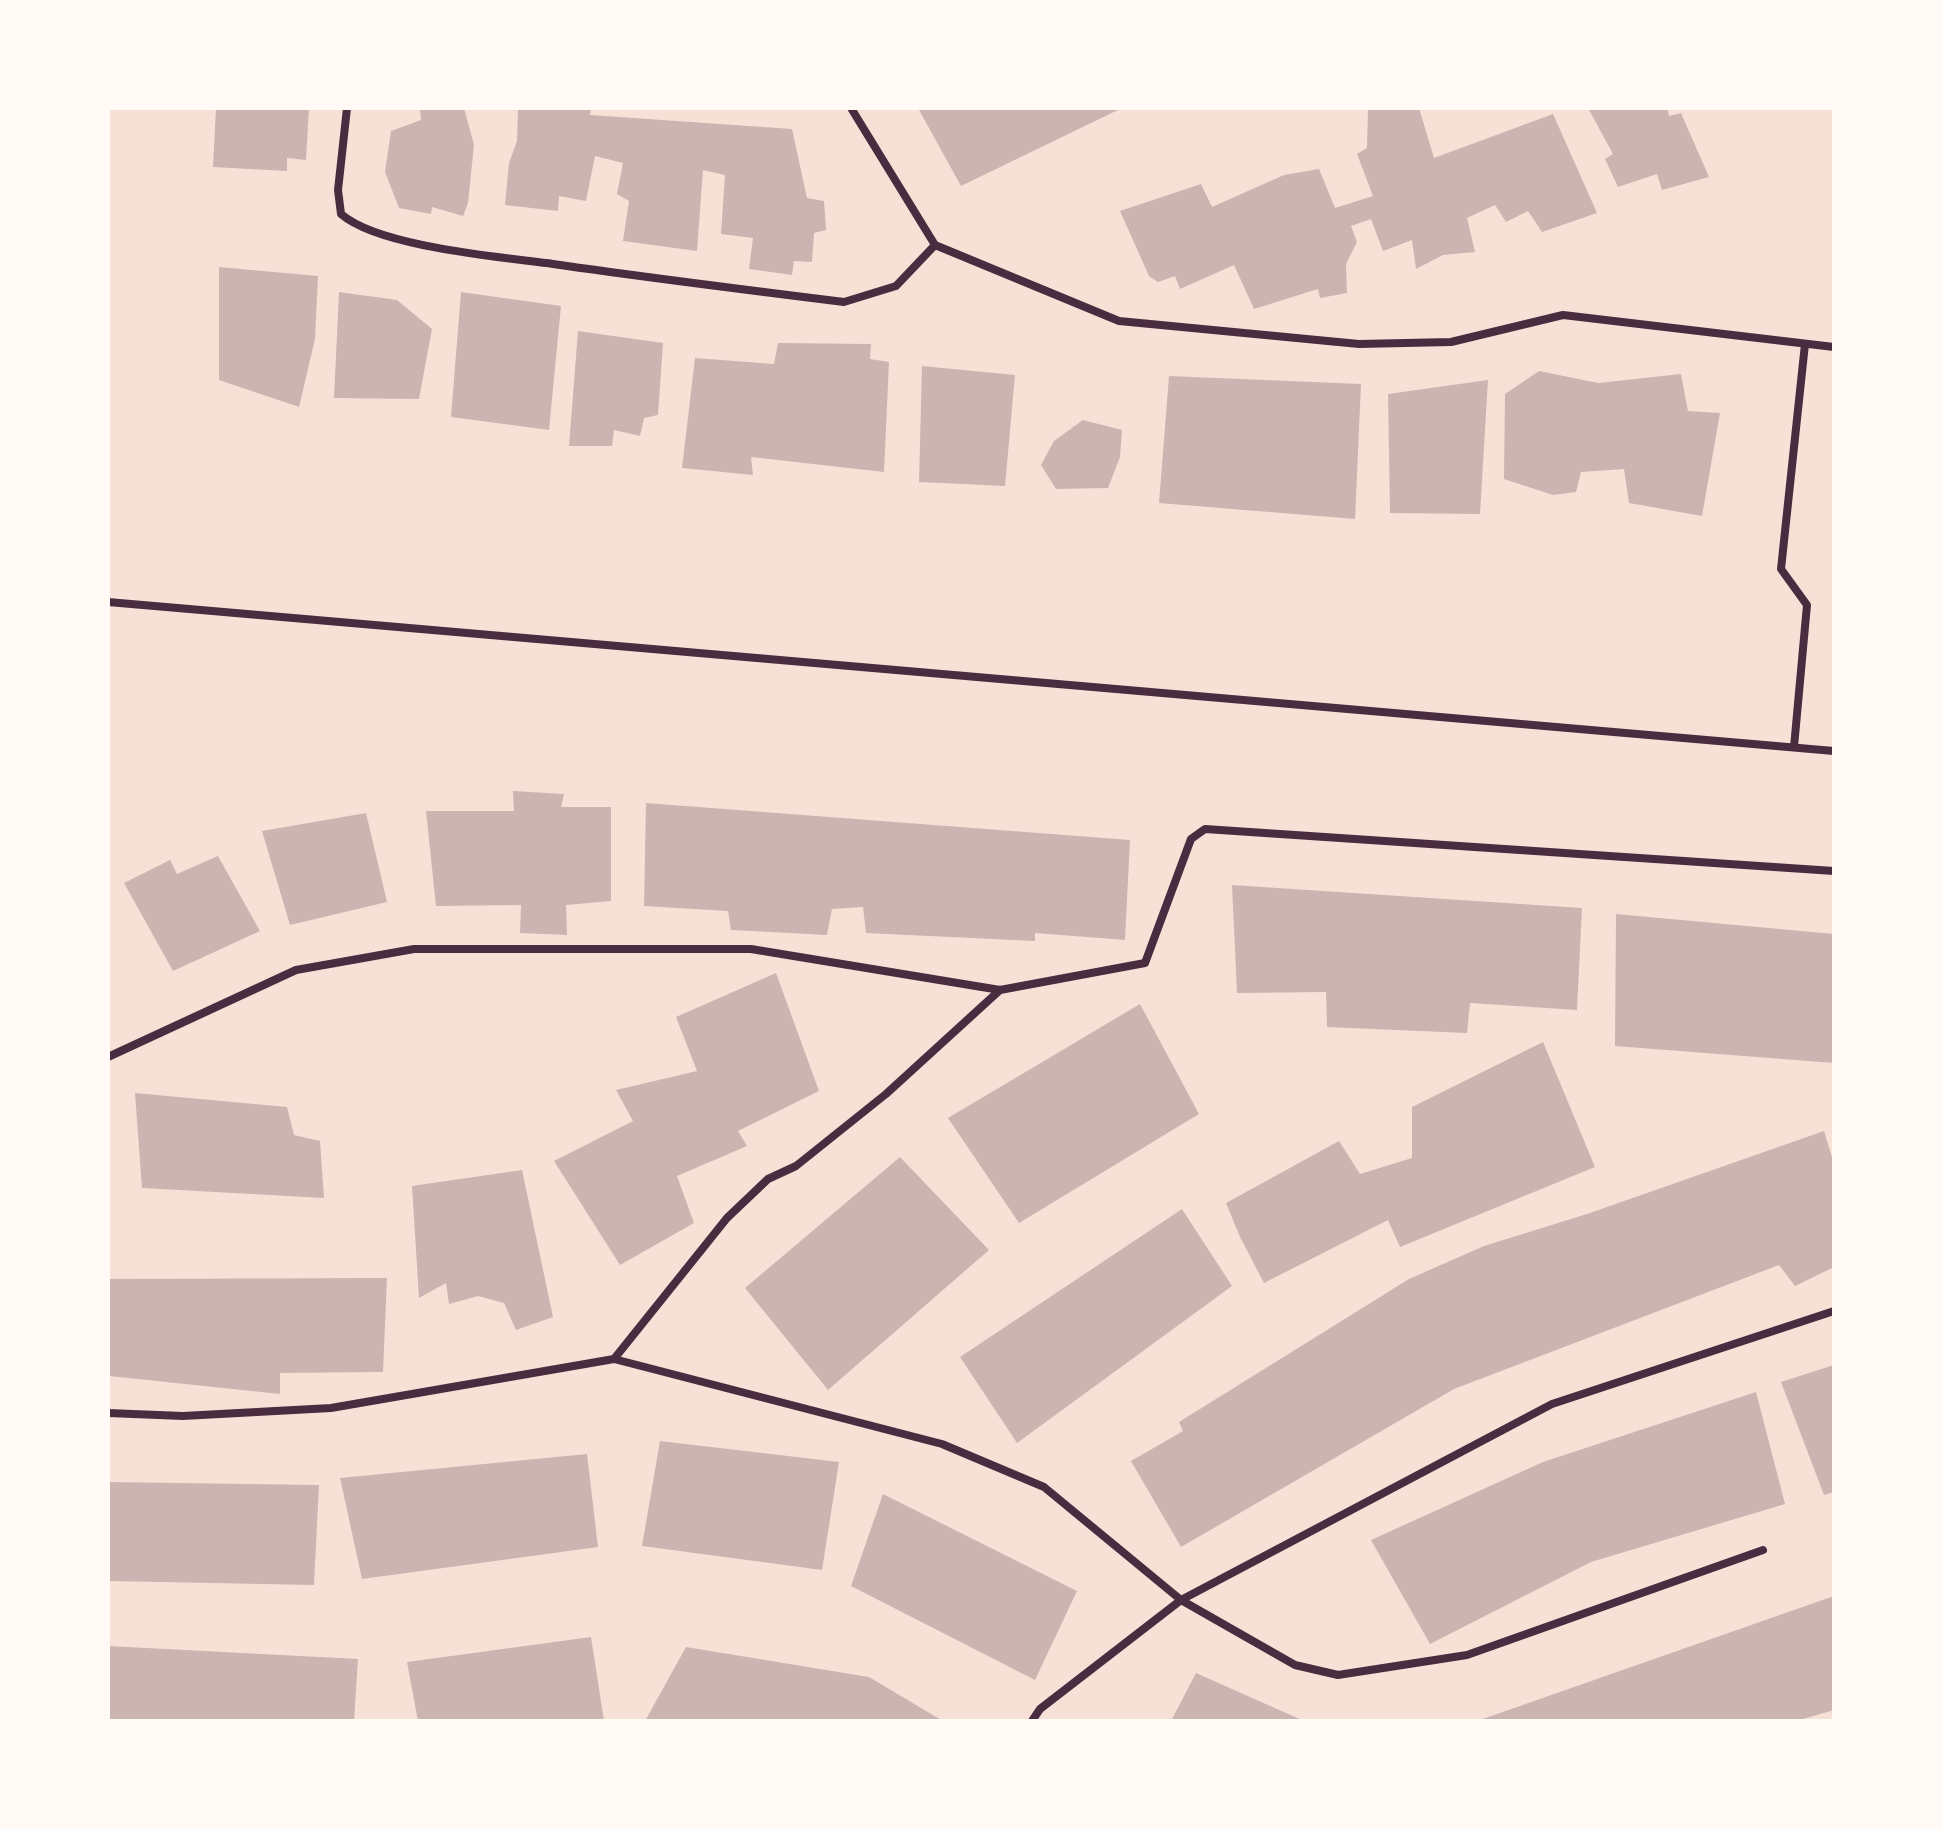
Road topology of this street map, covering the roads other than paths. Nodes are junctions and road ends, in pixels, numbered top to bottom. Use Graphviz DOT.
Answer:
graph roads {
  1 [pos="347,108"];
  2 [pos="851,108"];
  3 [pos="935,245"];
  4 [pos="1805,344"];
  5 [pos="1834,347"];
  6 [pos="108,602"];
  7 [pos="1794,747"];
  8 [pos="1834,751"];
  9 [pos="1834,871"];
  10 [pos="1000,990"];
  11 [pos="108,1057"];
  12 [pos="1834,1311"];
  13 [pos="614,1359"];
  14 [pos="108,1413"];
  15 [pos="1763,1550"];
  16 [pos="1181,1600"];
  17 [pos="1032,1721"];
  1 -- 3 [label="street"];
  2 -- 3 [label="street"];
  3 -- 4 [label="street"];
  4 -- 5 [label="street"];
  4 -- 7 [label="street"];
  6 -- 7 [label="street"];
  7 -- 8 [label="street"];
  9 -- 10 [label="street"];
  10 -- 11 [label="street"];
  10 -- 13 [label="street"];
  12 -- 16 [label="street"];
  13 -- 14 [label="street"];
  13 -- 16 [label="street"];
  15 -- 16 [label="street"];
  16 -- 17 [label="street"];
}
